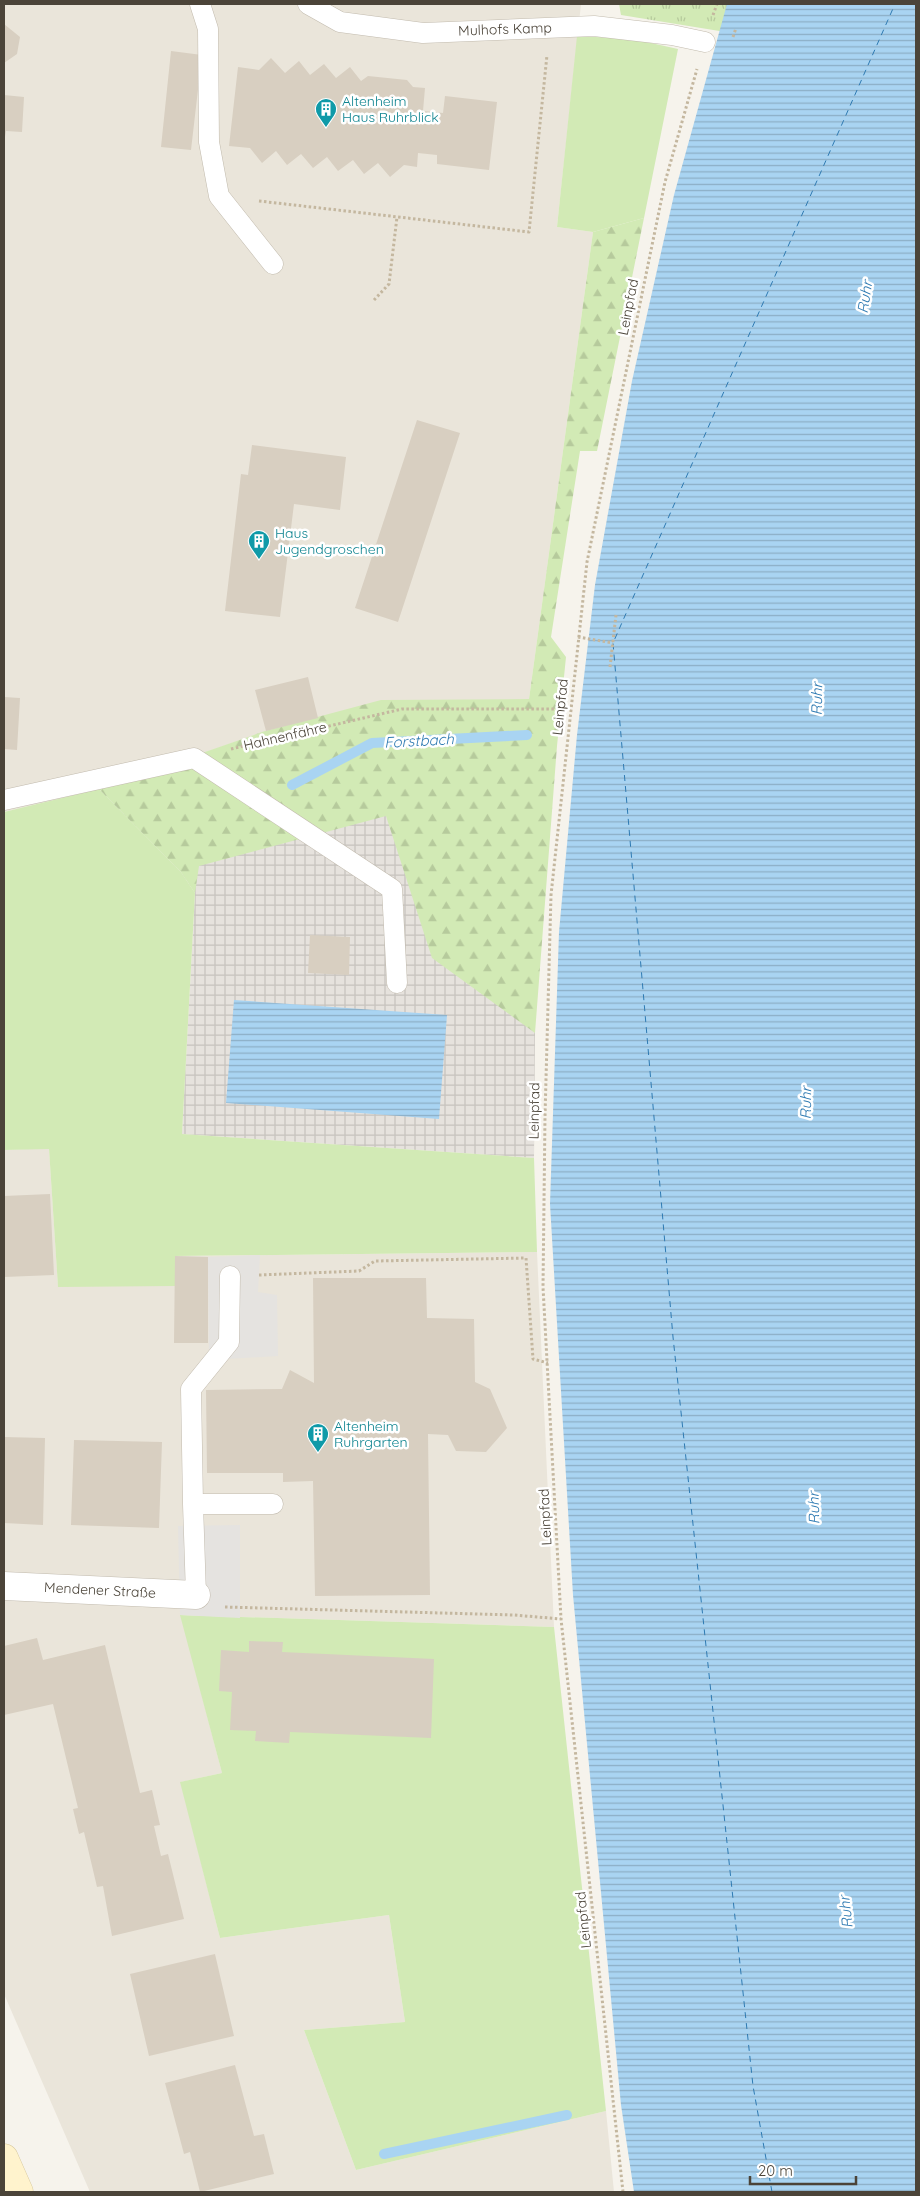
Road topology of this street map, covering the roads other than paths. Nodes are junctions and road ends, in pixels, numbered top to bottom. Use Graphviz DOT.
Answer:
graph roads {
  1 [pos="200,4"];
  2 [pos="308,4"];
  3 [pos="705,42"];
  4 [pos="273,264"];
  5 [pos="4,800"];
  6 [pos="397,984"];
  7 [pos="230,1276"];
  8 [pos="193,1504"];
  9 [pos="273,1504"];
  10 [pos="4,1586"];
  11 [pos="196,1595"];
  12 [pos="4,2158"];
  13 [pos="19,2192"];
  1 -- 4 [label="lane"];
  2 -- 3 [label="lane, Mulhofs Kamp"];
  5 -- 6 [label="lane"];
  7 -- 8 [label="lane"];
  8 -- 9 [label="lane"];
  8 -- 11 [label="lane"];
  10 -- 11 [label="street, Mendener Straße"];
  12 -- 13 [label="main road"];
}
